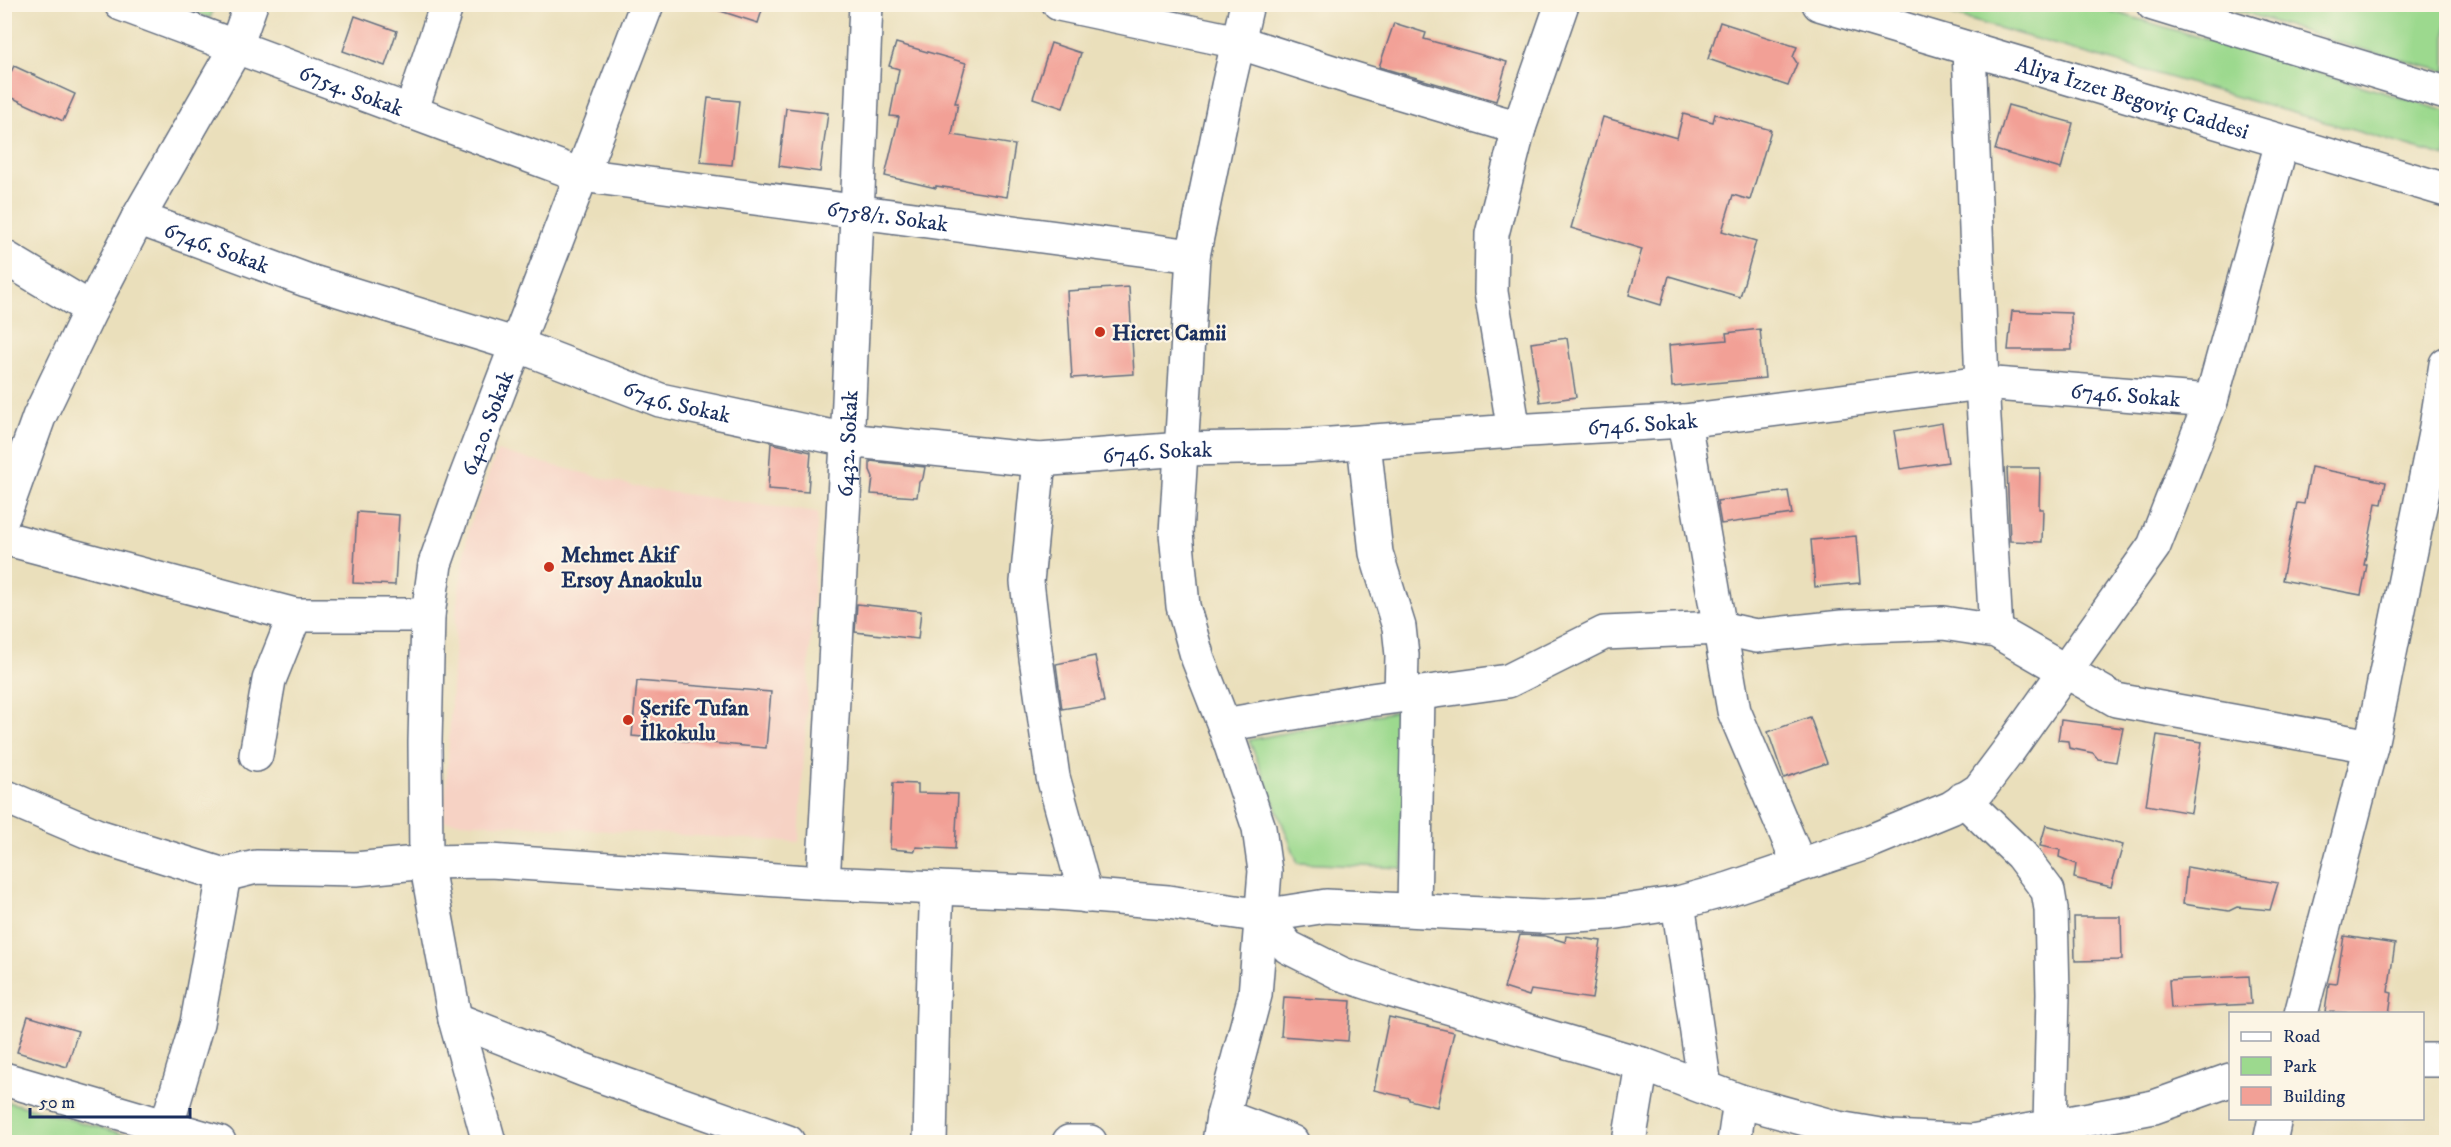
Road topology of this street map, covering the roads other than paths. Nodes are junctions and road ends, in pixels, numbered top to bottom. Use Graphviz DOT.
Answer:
graph roads {
  1 [pos="121,4"];
  2 [pos="251,4"];
  3 [pos="447,4"];
  4 [pos="647,4"];
  5 [pos="866,4"];
  6 [pos="1059,4"];
  7 [pos="1247,4"];
  8 [pos="1562,4"];
  9 [pos="1819,4"];
  10 [pos="2153,4"];
  11 [pos="2210,12"];
  12 [pos="1238,42"];
  13 [pos="235,48"];
  14 [pos="1969,49"];
  15 [pos="2446,93"];
  16 [pos="411,112"];
  17 [pos="1520,128"];
  18 [pos="2282,142"];
  19 [pos="581,175"];
  20 [pos="2446,190"];
  21 [pos="858,213"];
  22 [pos="138,218"];
  23 [pos="1192,256"];
  24 [pos="4,257"];
  25 [pos="91,309"];
  26 [pos="517,345"];
  27 [pos="2446,364"];
  28 [pos="1982,383"];
  29 [pos="2211,401"];
  30 [pos="1684,421"];
  31 [pos="1514,430"];
  32 [pos="847,440"];
  33 [pos="1364,442"];
  34 [pos="1182,449"];
  35 [pos="1040,460"];
  36 [pos="4,514"];
  37 [pos="4,538"];
  38 [pos="295,615"];
  39 [pos="428,615"];
  40 [pos="1720,628"];
  41 [pos="1996,631"];
  42 [pos="2067,670"];
  43 [pos="1410,694"];
  44 [pos="1224,725"];
  45 [pos="2371,746"];
  46 [pos="256,755"];
  47 [pos="4,796"];
  48 [pos="1964,800"];
  49 [pos="426,862"];
  50 [pos="1799,864"];
  51 [pos="224,875"];
  52 [pos="824,883"];
  53 [pos="937,888"];
  54 [pos="1086,896"];
  55 [pos="1678,903"];
  56 [pos="1414,910"];
  57 [pos="1263,916"];
  58 [pos="2302,1012"];
  59 [pos="455,1018"];
  60 [pos="2424,1060"];
  61 [pos="2446,1060"];
  62 [pos="1642,1064"];
  63 [pos="4,1079"];
  64 [pos="2229,1080"];
  65 [pos="1705,1088"];
  66 [pos="1740,1101"];
  67 [pos="2275,1120"];
  68 [pos="2050,1126"];
  69 [pos="1221,1130"];
  70 [pos="165,1135"];
  71 [pos="219,1143"];
  72 [pos="489,1143"];
  73 [pos="788,1143"];
  74 [pos="930,1143"];
  75 [pos="1069,1143"];
  76 [pos="1090,1143"];
  77 [pos="1292,1143"];
  78 [pos="1629,1143"];
  79 [pos="1734,1143"];
  80 [pos="2270,1143"];
  1 -- 13 [label="street, 6754. Sokak"];
  2 -- 13 [label="street"];
  3 -- 16 [label="street"];
  4 -- 19 [label="street, 6420. Sokak"];
  5 -- 21 [label="street, 6432. Sokak"];
  6 -- 12 [label="street"];
  7 -- 12 [label="street"];
  8 -- 17 [label="street"];
  9 -- 14 [label="street, Aliya İzzet Begoviç Caddesi"];
  10 -- 11 [label="street"];
  11 -- 15 [label="street"];
  12 -- 17 [label="street"];
  12 -- 23 [label="street"];
  13 -- 16 [label="street, 6754. Sokak"];
  13 -- 22 [label="street"];
  14 -- 18 [label="street, Aliya İzzet Begoviç Caddesi"];
  14 -- 28 [label="street"];
  16 -- 19 [label="street, 6754. Sokak"];
  17 -- 31 [label="street"];
  18 -- 20 [label="street, Aliya İzzet Begoviç Caddesi"];
  18 -- 29 [label="street"];
  19 -- 21 [label="street, 6758/1. Sokak"];
  19 -- 26 [label="street, 6420. Sokak"];
  21 -- 23 [label="street, 6758/1. Sokak"];
  21 -- 32 [label="street, 6432. Sokak"];
  22 -- 25 [label="street"];
  22 -- 26 [label="street, 6746. Sokak"];
  23 -- 34 [label="street"];
  24 -- 25 [label="street"];
  25 -- 36 [label="street"];
  26 -- 32 [label="street, 6746. Sokak"];
  26 -- 39 [label="street, 6420. Sokak"];
  27 -- 45 [label="street"];
  28 -- 29 [label="street, 6746. Sokak"];
  28 -- 30 [label="street, 6746. Sokak"];
  28 -- 41 [label="street"];
  29 -- 42 [label="street"];
  30 -- 31 [label="street, 6746. Sokak"];
  30 -- 40 [label="street"];
  31 -- 33 [label="street, 6746. Sokak"];
  32 -- 35 [label="street, 6746. Sokak"];
  32 -- 52 [label="street, 6432. Sokak"];
  33 -- 34 [label="street, 6746. Sokak"];
  33 -- 43 [label="street"];
  34 -- 35 [label="street, 6746. Sokak"];
  34 -- 44 [label="street"];
  35 -- 54 [label="street"];
  37 -- 38 [label="street"];
  38 -- 39 [label="street"];
  38 -- 46 [label="street"];
  39 -- 49 [label="street, 6420. Sokak"];
  40 -- 41 [label="street"];
  40 -- 43 [label="street"];
  40 -- 50 [label="street"];
  41 -- 42 [label="street"];
  42 -- 45 [label="street"];
  42 -- 48 [label="street"];
  43 -- 44 [label="street"];
  43 -- 56 [label="street"];
  44 -- 57 [label="street"];
  45 -- 58 [label="street"];
  47 -- 51 [label="street"];
  48 -- 50 [label="street"];
  48 -- 68 [label="street"];
  49 -- 51 [label="street"];
  49 -- 52 [label="street"];
  49 -- 59 [label="street, 6420. Sokak"];
  50 -- 55 [label="street"];
  51 -- 70 [label="street"];
  52 -- 53 [label="street"];
  53 -- 54 [label="street"];
  53 -- 74 [label="street"];
  54 -- 57 [label="street"];
  55 -- 56 [label="street"];
  55 -- 65 [label="street"];
  56 -- 57 [label="street"];
  57 -- 62 [label="street"];
  57 -- 69 [label="street"];
  59 -- 72 [label="street, 6420. Sokak"];
  59 -- 73 [label="street"];
  60 -- 61 [label="street"];
  62 -- 65 [label="street"];
  62 -- 78 [label="street"];
  63 -- 70 [label="street"];
  64 -- 68 [label="street"];
  65 -- 66 [label="street"];
  66 -- 68 [label="street"];
  66 -- 79 [label="street"];
  67 -- 80 [label="street"];
  69 -- 77 [label="street"];
  70 -- 71 [label="street"];
  75 -- 76 [label="street"];
}
